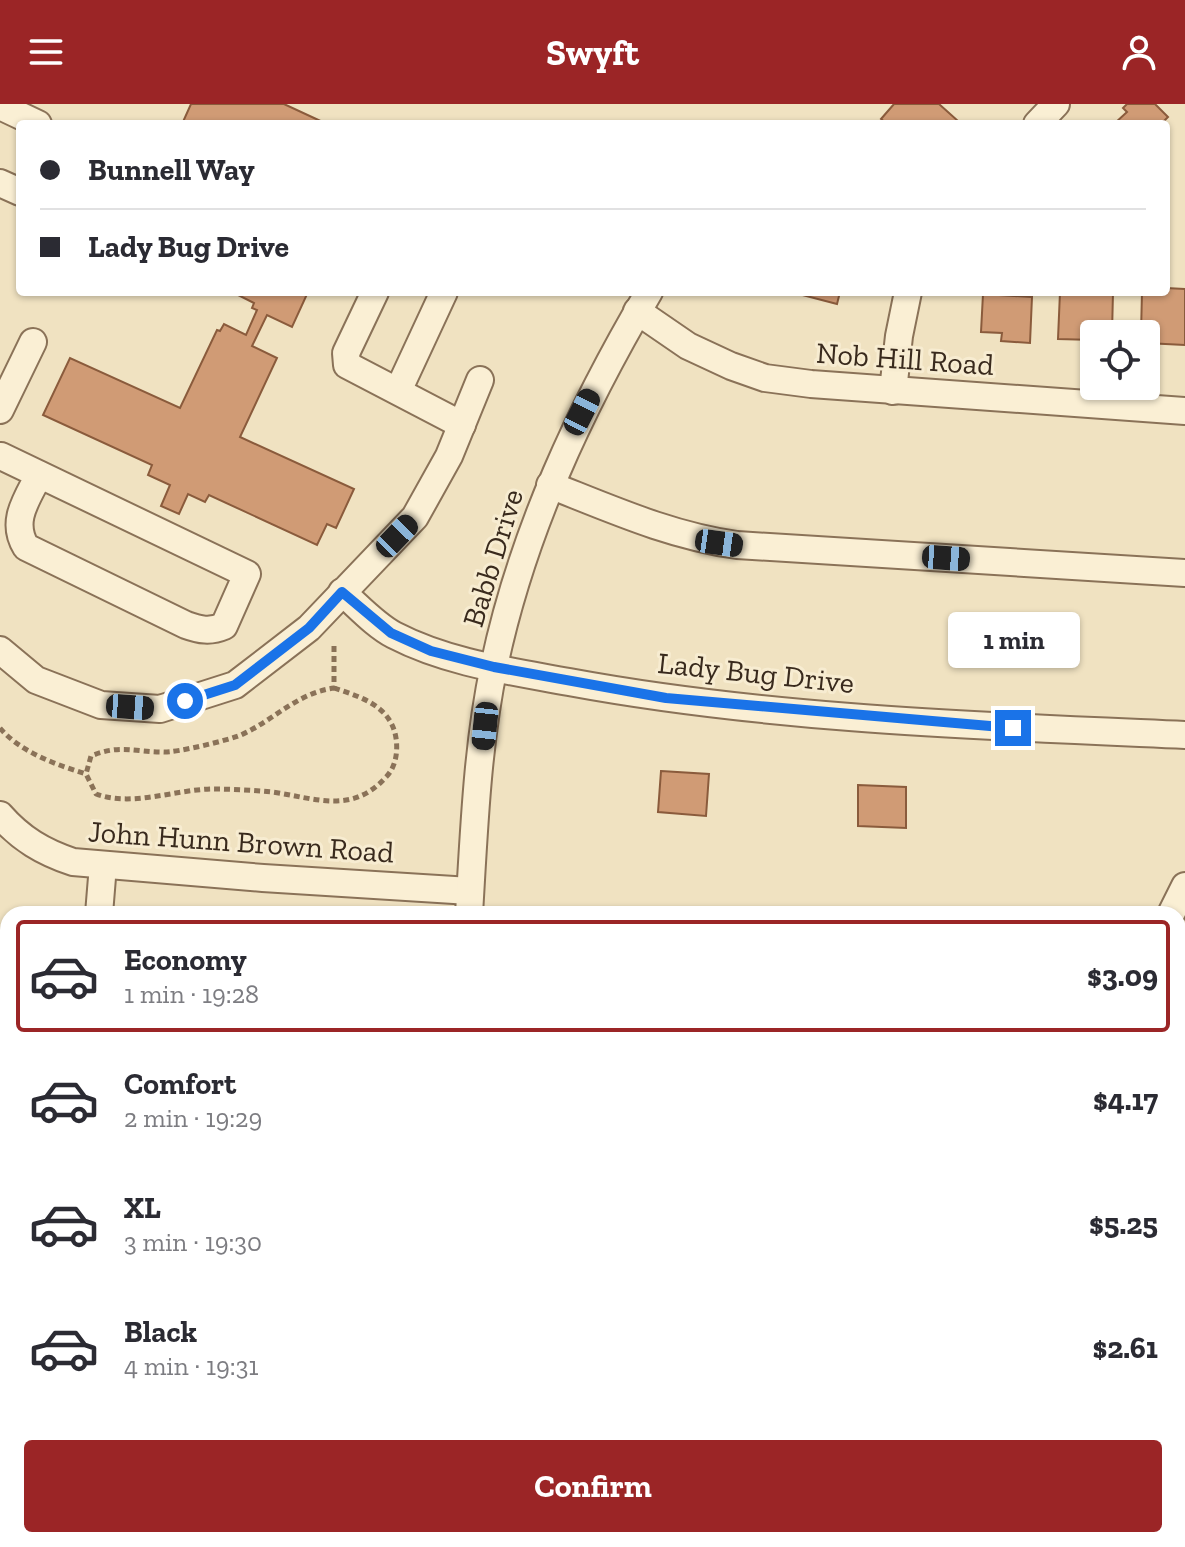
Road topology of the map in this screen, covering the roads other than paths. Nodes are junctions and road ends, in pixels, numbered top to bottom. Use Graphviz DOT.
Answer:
graph roads {
  1 [pos="1056,104"];
  2 [pos="0,106"];
  3 [pos="30,120"];
  4 [pos="1041,120"];
  5 [pos="373,296"];
  6 [pos="442,296"];
  7 [pos="907,296"];
  8 [pos="643,302"];
  9 [pos="33,342"];
  10 [pos="480,380"];
  11 [pos="398,391"];
  12 [pos="893,391"];
  13 [pos="0,410"];
  14 [pos="1185,411"];
  15 [pos="462,425"];
  16 [pos="0,456"];
  17 [pos="39,475"];
  18 [pos="550,485"];
  19 [pos="1185,573"];
  20 [pos="342,592"];
  21 [pos="0,650"];
  22 [pos="494,667"];
  23 [pos="1185,735"];
  24 [pos="0,815"];
  25 [pos="103,865"];
  26 [pos="1185,886"];
  27 [pos="470,903"];
  28 [pos="100,906"];
  29 [pos="1175,906"];
  1 -- 4 [label="street"];
  2 -- 3 [label="street"];
  5 -- 11 [label="street"];
  6 -- 11 [label="street"];
  7 -- 12 [label="street"];
  8 -- 12 [label="street, Nob Hill Road"];
  8 -- 18 [label="street, Babb Drive"];
  9 -- 13 [label="street"];
  10 -- 15 [label="street"];
  11 -- 15 [label="street"];
  12 -- 14 [label="street, Nob Hill Road"];
  15 -- 20 [label="street"];
  16 -- 17 [label="street"];
  17 -- 17 [label="street"];
  18 -- 19 [label="street"];
  18 -- 22 [label="street, Babb Drive"];
  20 -- 21 [label="street"];
  20 -- 22 [label="street, Lady Bug Drive"];
  22 -- 23 [label="street, Lady Bug Drive"];
  22 -- 27 [label="street, Babb Drive"];
  24 -- 25 [label="street, John Hunn Brown Road"];
  25 -- 27 [label="street, John Hunn Brown Road"];
  25 -- 28 [label="street"];
  26 -- 29 [label="street"];
}
